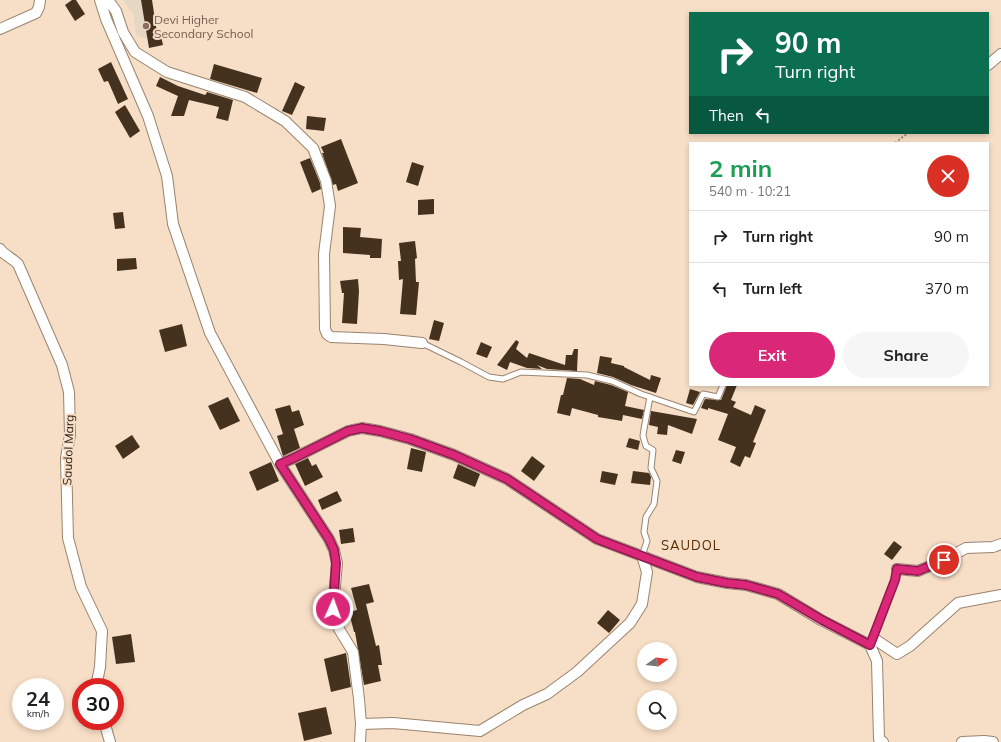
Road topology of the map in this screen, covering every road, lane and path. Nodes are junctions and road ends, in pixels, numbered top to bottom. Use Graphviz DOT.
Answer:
graph roads {
  1 [pos="40,0"];
  2 [pos="100,0"];
  3 [pos="108,0"];
  4 [pos="0,29"];
  5 [pos="1000,58"];
  6 [pos="989,64"];
  7 [pos="907,134"];
  8 [pos="896,142"];
  9 [pos="0,249"];
  10 [pos="422,344"];
  11 [pos="723,386"];
  12 [pos="650,397"];
  13 [pos="280,464"];
  14 [pos="1001,544"];
  15 [pos="642,556"];
  16 [pos="897,569"];
  17 [pos="1001,595"];
  18 [pos="870,645"];
  19 [pos="98,678"];
  20 [pos="361,724"];
  21 [pos="107,730"];
  22 [pos="110,742"];
  23 [pos="360,742"];
  24 [pos="883,742"];
  25 [pos="962,742"];
  26 [pos="993,742"];
  1 -- 4 [label="street"];
  2 -- 13 [label="street"];
  3 -- 10 [label="street"];
  5 -- 6 [label="street"];
  7 -- 8 [label="path"];
  9 -- 19 [label="street, Saudol Marg"];
  10 -- 12 [label="lane"];
  11 -- 12 [label="lane"];
  12 -- 15 [label="lane"];
  13 -- 15 [label="street"];
  13 -- 20 [label="street"];
  14 -- 16 [label="street"];
  15 -- 18 [label="street"];
  15 -- 20 [label="street"];
  16 -- 18 [label="lane"];
  17 -- 18 [label="street"];
  18 -- 24 [label="street"];
  20 -- 23 [label="street"];
  21 -- 22 [label="street"];
  25 -- 26 [label="street"];
}
